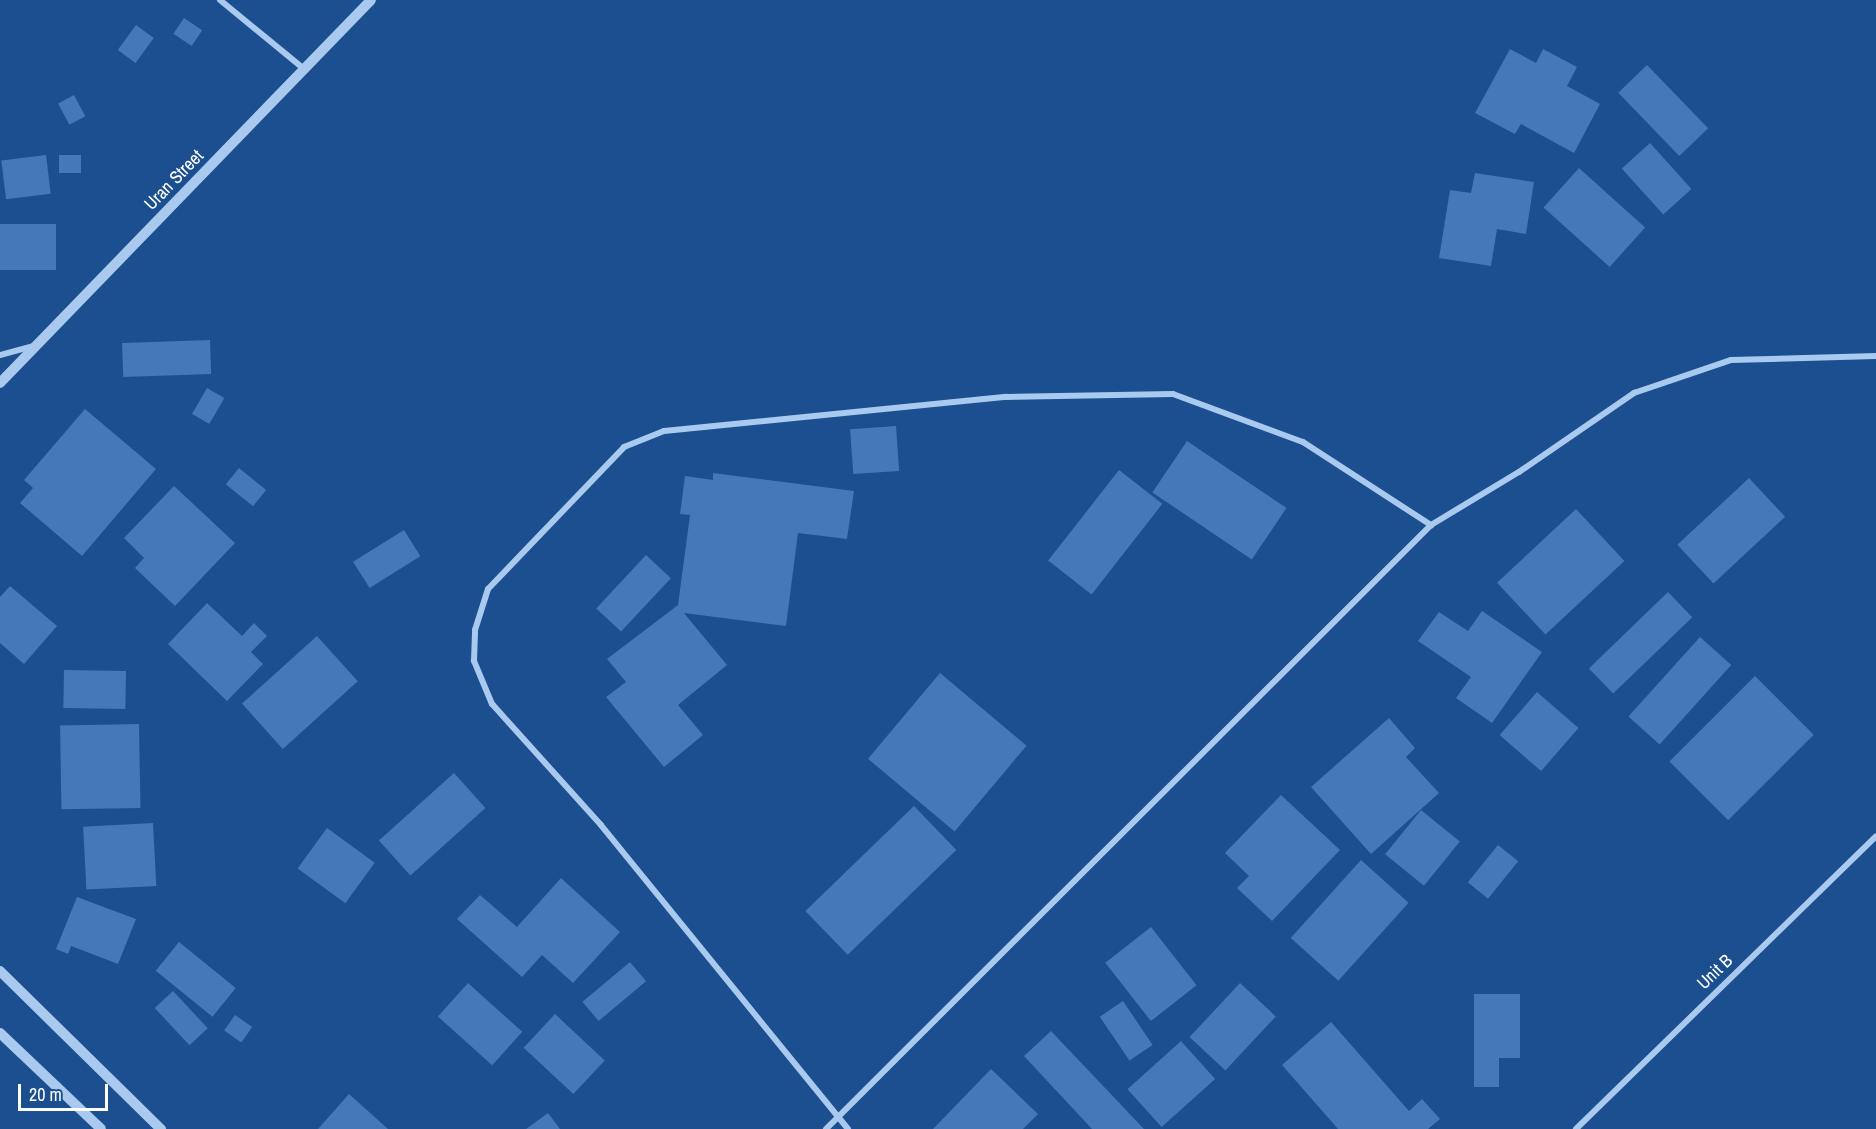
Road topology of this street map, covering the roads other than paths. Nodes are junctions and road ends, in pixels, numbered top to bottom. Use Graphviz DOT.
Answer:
graph roads {
  1 [pos="220,0"];
  2 [pos="371,0"];
  3 [pos="304,69"];
  4 [pos="38,345"];
  5 [pos="0,355"];
  6 [pos="1876,356"];
  7 [pos="0,383"];
  8 [pos="1431,525"];
  9 [pos="1876,836"];
  10 [pos="0,972"];
  11 [pos="0,1033"];
  12 [pos="837,1118"];
  13 [pos="101,1129"];
  14 [pos="162,1129"];
  15 [pos="826,1129"];
  16 [pos="848,1129"];
  17 [pos="1576,1129"];
  1 -- 3 [label="street"];
  2 -- 3 [label="street, Uran Street"];
  3 -- 4 [label="street, Uran Street"];
  4 -- 5 [label="street"];
  4 -- 7 [label="street, Uran Street"];
  6 -- 8 [label="street"];
  8 -- 12 [label="street"];
  8 -- 12 [label="street"];
  9 -- 17 [label="street, Unit B"];
  10 -- 14 [label="street"];
  11 -- 13 [label="street"];
  12 -- 15 [label="street"];
  12 -- 16 [label="street"];
}
